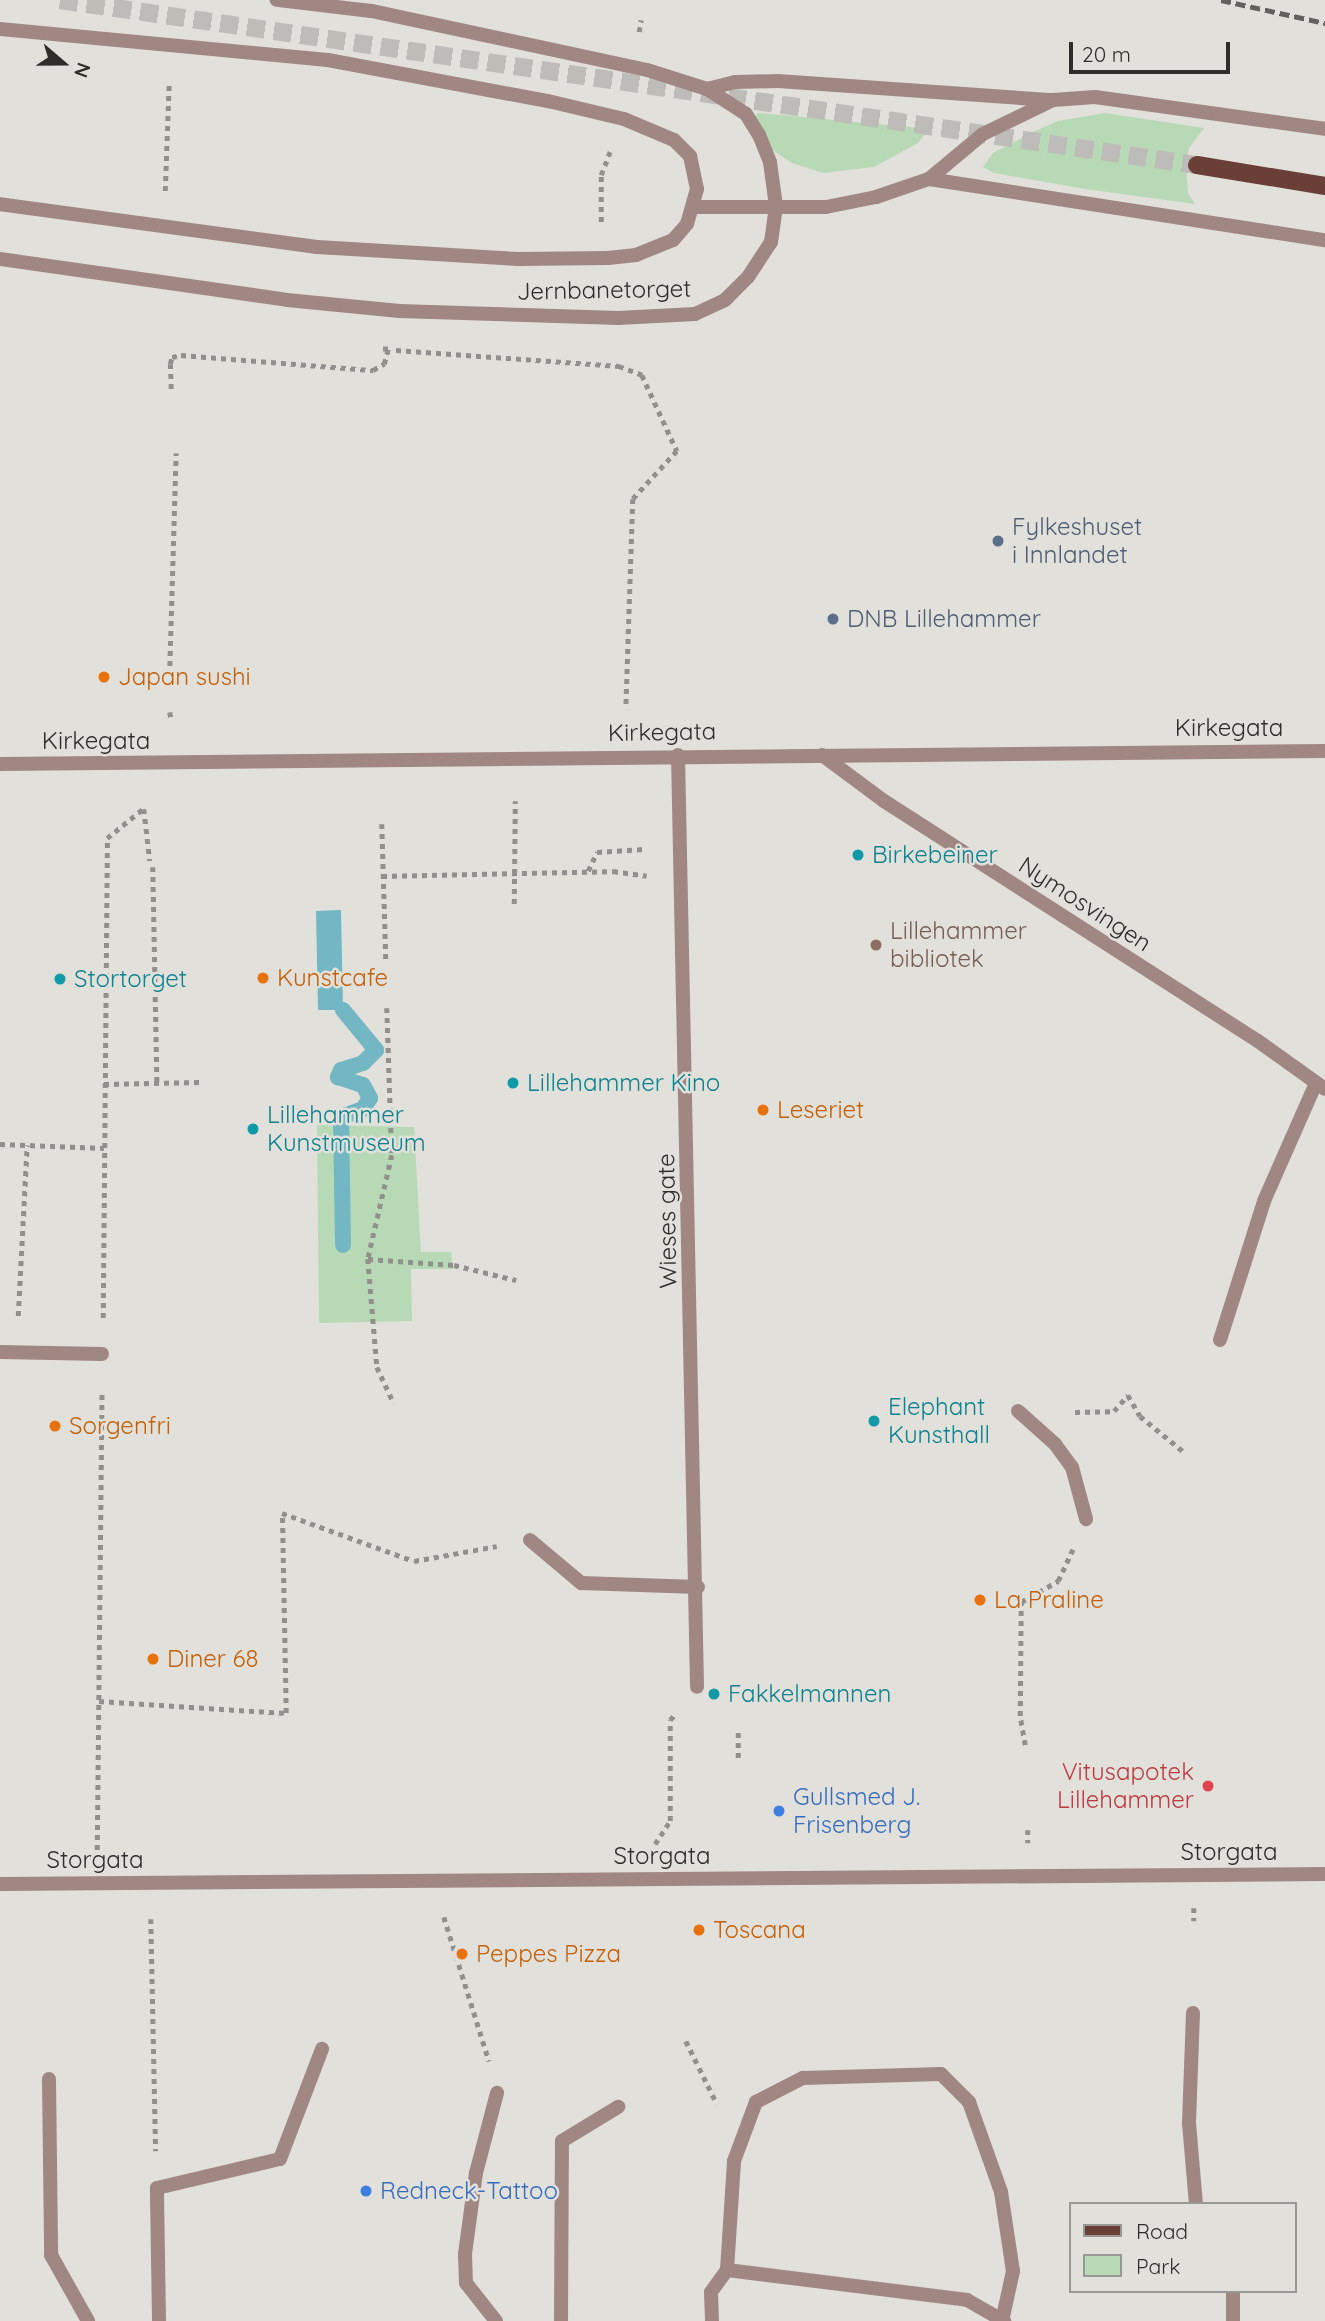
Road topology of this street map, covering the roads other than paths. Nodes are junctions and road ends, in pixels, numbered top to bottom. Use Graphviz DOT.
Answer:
graph roads {
  1 [pos="277,0"];
  2 [pos="0,29"];
  3 [pos="707,89"];
  4 [pos="1053,100"];
  5 [pos="1325,129"];
  6 [pos="1197,165"];
  7 [pos="929,179"];
  8 [pos="1325,186"];
  9 [pos="0,204"];
  10 [pos="776,206"];
  11 [pos="694,207"];
  12 [pos="1325,240"];
  13 [pos="0,259"];
  14 [pos="1325,751"];
  15 [pos="678,755"];
  16 [pos="822,755"];
  17 [pos="0,764"];
  18 [pos="1320,1086"];
  19 [pos="1220,1340"];
  20 [pos="0,1352"];
  21 [pos="103,1354"];
  22 [pos="1018,1411"];
  23 [pos="1086,1519"];
  24 [pos="530,1540"];
  25 [pos="698,1587"];
  26 [pos="698,1687"];
  27 [pos="1325,1874"];
  28 [pos="0,1884"];
  29 [pos="1193,2013"];
  30 [pos="322,2049"];
  31 [pos="49,2079"];
  32 [pos="497,2093"];
  33 [pos="618,2107"];
  34 [pos="1196,2202"];
  35 [pos="727,2270"];
  36 [pos="1233,2293"];
  37 [pos="1003,2319"];
  38 [pos="88,2321"];
  39 [pos="159,2321"];
  40 [pos="496,2321"];
  41 [pos="561,2321"];
  42 [pos="712,2321"];
  43 [pos="1233,2321"];
  1 -- 3 [label="street, Jernbanetorget"];
  2 -- 11 [label="street"];
  3 -- 4 [label="street"];
  3 -- 10 [label="street, Jernbanetorget"];
  4 -- 5 [label="street"];
  4 -- 7 [label="street"];
  6 -- 8 [label="main road"];
  7 -- 10 [label="street"];
  7 -- 12 [label="street"];
  9 -- 11 [label="street"];
  10 -- 11 [label="street"];
  10 -- 13 [label="street, Jernbanetorget"];
  14 -- 16 [label="street, Kirkegata"];
  15 -- 16 [label="street, Kirkegata"];
  15 -- 17 [label="street, Kirkegata"];
  15 -- 25 [label="street, Wieses gate"];
  16 -- 18 [label="street, Nymosvingen"];
  18 -- 19 [label="street"];
  20 -- 21 [label="street"];
  22 -- 23 [label="street"];
  24 -- 25 [label="street"];
  25 -- 26 [label="street, Wieses gate"];
  27 -- 28 [label="street, Storgata"];
  29 -- 34 [label="street"];
  30 -- 39 [label="street"];
  31 -- 38 [label="street"];
  32 -- 40 [label="street"];
  33 -- 41 [label="street"];
  35 -- 37 [label="street"];
  35 -- 37 [label="street"];
  35 -- 42 [label="street"];
  36 -- 43 [label="street"];
}
